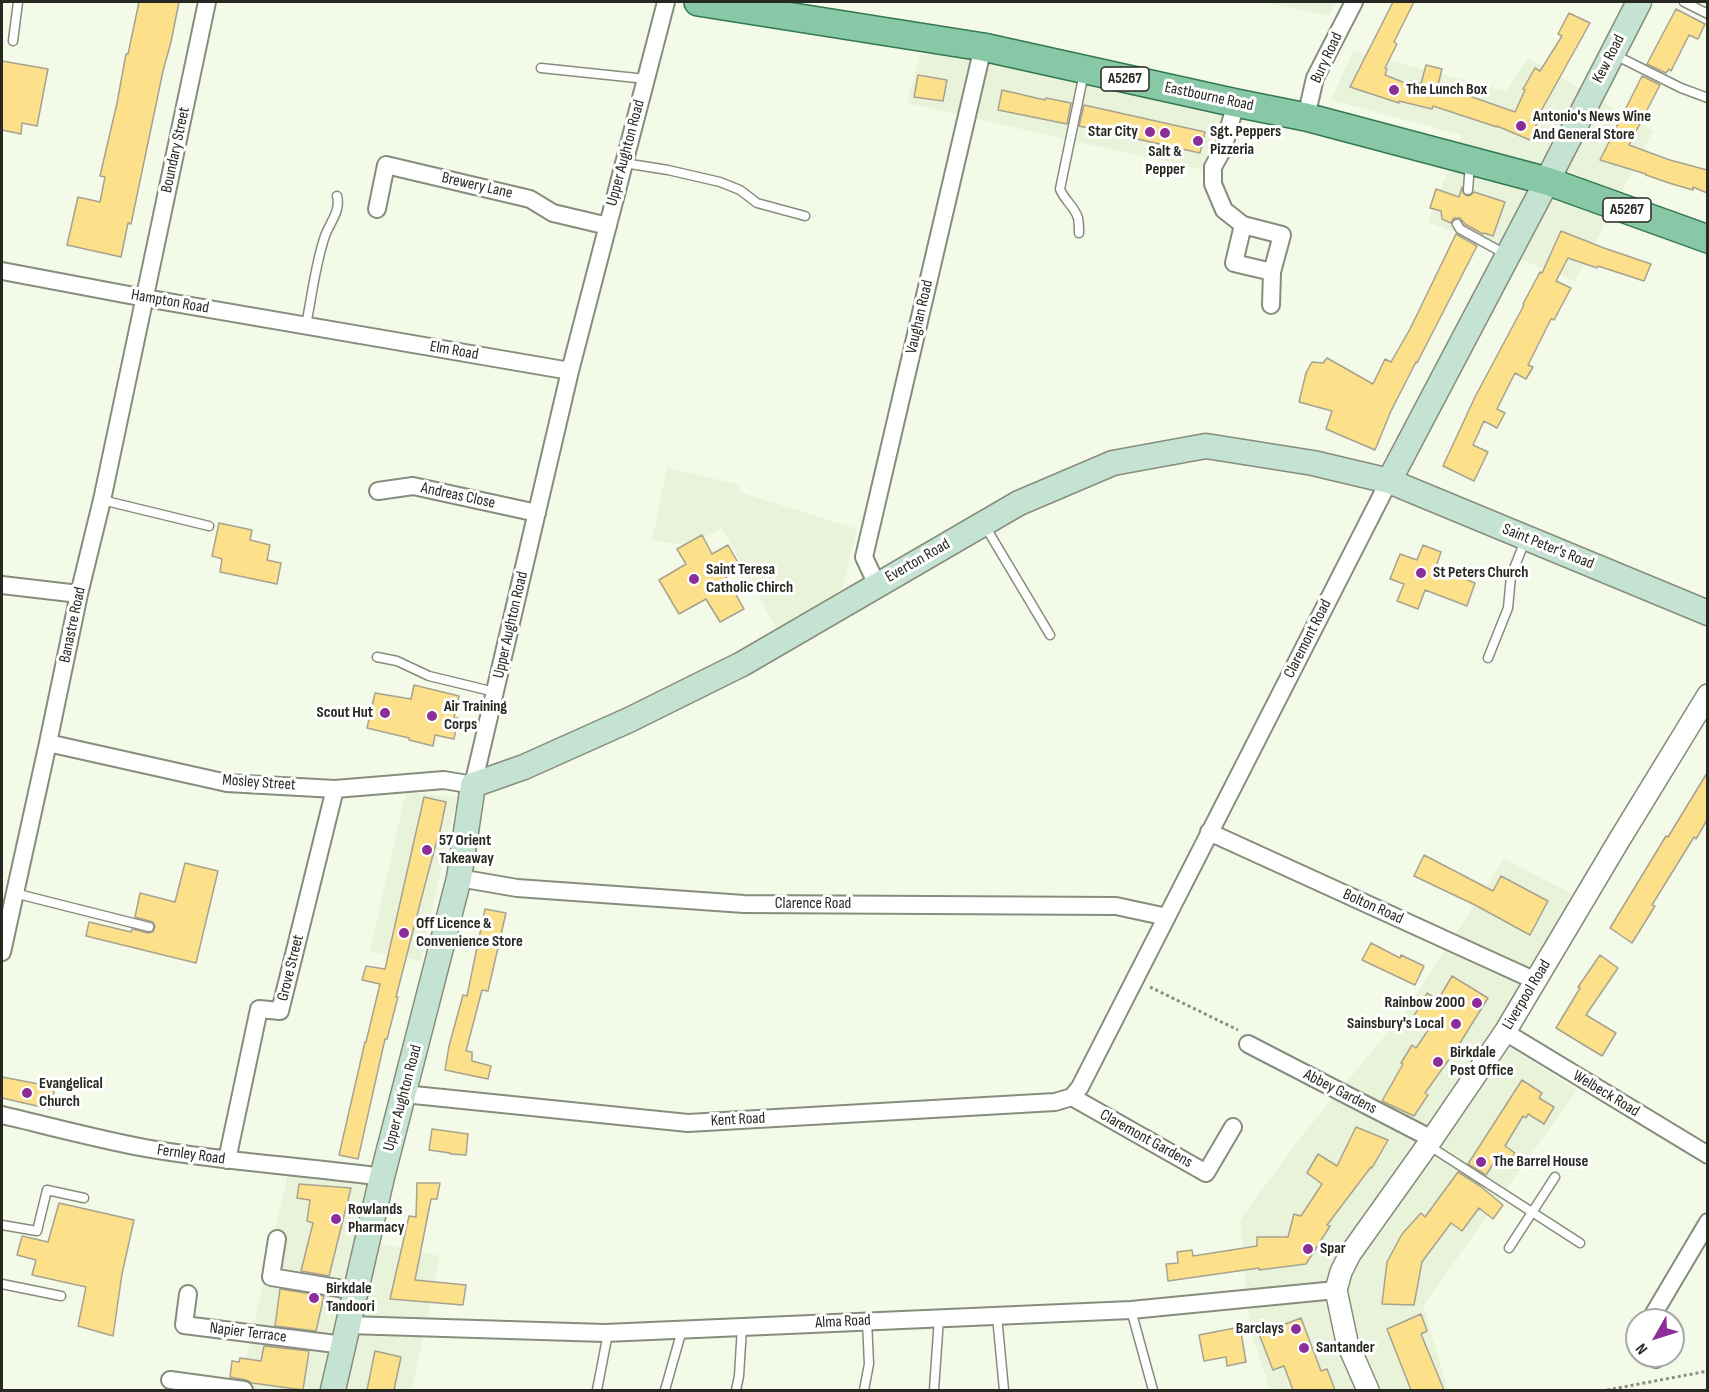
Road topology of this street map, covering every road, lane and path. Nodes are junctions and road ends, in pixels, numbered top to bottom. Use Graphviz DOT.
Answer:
graph roads {
  1 [pos="18,2"];
  2 [pos="207,2"];
  3 [pos="666,2"];
  4 [pos="698,2"];
  5 [pos="1354,2"];
  6 [pos="1639,2"];
  7 [pos="1684,2"];
  8 [pos="1707,14"];
  9 [pos="13,41"];
  10 [pos="983,47"];
  11 [pos="1612,54"];
  12 [pos="541,68"];
  13 [pos="1085,70"];
  14 [pos="646,79"];
  15 [pos="1707,98"];
  16 [pos="1236,104"];
  17 [pos="1306,117"];
  18 [pos="1470,161"];
  19 [pos="624,163"];
  20 [pos="1547,181"];
  21 [pos="1468,190"];
  22 [pos="337,196"];
  23 [pos="377,208"];
  24 [pos="805,216"];
  25 [pos="1457,224"];
  26 [pos="1243,225"];
  27 [pos="608,226"];
  28 [pos="1079,233"];
  29 [pos="1707,239"];
  30 [pos="1508,255"];
  31 [pos="2,271"];
  32 [pos="1272,272"];
  33 [pos="145,298"];
  34 [pos="1271,305"];
  35 [pos="306,325"];
  36 [pos="338,331"];
  37 [pos="570,371"];
  38 [pos="1389,481"];
  39 [pos="378,491"];
  40 [pos="102,500"];
  41 [pos="537,513"];
  42 [pos="983,523"];
  43 [pos="209,525"];
  44 [pos="1526,538"];
  45 [pos="2,585"];
  46 [pos="877,585"];
  47 [pos="79,594"];
  48 [pos="1707,613"];
  49 [pos="1050,635"];
  50 [pos="377,657"];
  51 [pos="1488,658"];
  52 [pos="495,692"];
  53 [pos="1707,695"];
  54 [pos="48,742"];
  55 [pos="473,785"];
  56 [pos="335,789"];
  57 [pos="1209,832"];
  58 [pos="459,878"];
  59 [pos="14,893"];
  60 [pos="5,915"];
  61 [pos="1167,917"];
  62 [pos="149,927"];
  63 [pos="2,951"];
  64 [pos="1135,980"];
  65 [pos="1536,981"];
  66 [pos="1505,1032"];
  67 [pos="1248,1044"];
  68 [pos="405,1094"];
  69 [pos="1072,1097"];
  70 [pos="2,1116"];
  71 [pos="1233,1127"];
  72 [pos="1430,1142"];
  73 [pos="1707,1155"];
  74 [pos="227,1160"];
  75 [pos="382,1177"];
  76 [pos="1555,1177"];
  77 [pos="84,1198"];
  78 [pos="1532,1213"];
  79 [pos="1707,1222"];
  80 [pos="2,1225"];
  81 [pos="277,1239"];
  82 [pos="1580,1243"];
  83 [pos="1509,1248"];
  84 [pos="2,1284"];
  85 [pos="1336,1290"];
  86 [pos="356,1291"];
  87 [pos="188,1294"];
  88 [pos="61,1296"];
  89 [pos="1657,1308"];
  90 [pos="1131,1310"];
  91 [pos="997,1316"];
  92 [pos="939,1318"];
  93 [pos="867,1321"];
  94 [pos="742,1327"];
  95 [pos="682,1330"];
  96 [pos="608,1333"];
  97 [pos="346,1335"];
  98 [pos="1707,1371"];
  99 [pos="170,1380"];
  100 [pos="244,1390"];
  101 [pos="333,1390"];
  102 [pos="597,1390"];
  103 [pos="665,1390"];
  104 [pos="736,1390"];
  105 [pos="864,1390"];
  106 [pos="934,1390"];
  107 [pos="1004,1390"];
  108 [pos="1152,1390"];
  109 [pos="1368,1390"];
  110 [pos="1607,1390"];
  1 -- 9 [label="lane"];
  2 -- 33 [label="street, Boundary Street"];
  3 -- 14 [label="street, Upper Aughton Road"];
  4 -- 10 [label="main road, Eastbourne Road / A5267"];
  5 -- 17 [label="street, Bury Road"];
  6 -- 11 [label="main road, Kew Road"];
  7 -- 8 [label="lane"];
  10 -- 13 [label="main road, Eastbourne Road / A5267"];
  10 -- 46 [label="street, Vaughan Road"];
  11 -- 15 [label="lane"];
  11 -- 20 [label="main road, Kew Road"];
  12 -- 14 [label="lane"];
  13 -- 16 [label="main road, Eastbourne Road / A5267"];
  13 -- 28 [label="lane"];
  14 -- 19 [label="street, Upper Aughton Road"];
  16 -- 17 [label="main road, Eastbourne Road / A5267"];
  16 -- 26 [label="street"];
  17 -- 18 [label="main road, Eastbourne Road / A5267"];
  18 -- 20 [label="main road, Eastbourne Road / A5267"];
  18 -- 21 [label="lane"];
  19 -- 24 [label="lane"];
  19 -- 27 [label="street, Upper Aughton Road"];
  20 -- 29 [label="main road, Eastbourne Road / A5267"];
  20 -- 30 [label="main road, Claremont Road"];
  22 -- 35 [label="lane"];
  23 -- 27 [label="street, Brewery Lane"];
  25 -- 30 [label="lane"];
  26 -- 32 [label="street"];
  26 -- 32 [label="street"];
  27 -- 37 [label="street, Upper Aughton Road"];
  30 -- 38 [label="main road, Claremont Road"];
  31 -- 33 [label="street, Hampton Road"];
  32 -- 34 [label="street"];
  33 -- 35 [label="street, Hampton Road"];
  33 -- 40 [label="street, Banastre Road"];
  35 -- 36 [label="street, Hampton Road"];
  36 -- 37 [label="street, Elm Road"];
  37 -- 41 [label="street, Upper Aughton Road"];
  38 -- 42 [label="main road, Everton Road"];
  38 -- 44 [label="main road, Saint Peter's Road"];
  38 -- 57 [label="street, Claremont Road"];
  39 -- 41 [label="street, Andreas Close"];
  40 -- 43 [label="lane"];
  40 -- 47 [label="street, Banastre Road"];
  41 -- 52 [label="street, Upper Aughton Road"];
  42 -- 46 [label="main road, Everton Road"];
  42 -- 49 [label="lane"];
  44 -- 48 [label="main road, Saint Peter's Road"];
  44 -- 51 [label="lane"];
  45 -- 47 [label="street"];
  46 -- 55 [label="main road, Everton Road"];
  47 -- 54 [label="street, Banastre Road"];
  50 -- 52 [label="lane"];
  52 -- 55 [label="street, Upper Aughton Road"];
  53 -- 65 [label="street, Liverpool Road"];
  54 -- 56 [label="street, Mosley Street"];
  54 -- 59 [label="street, Banastre Road"];
  55 -- 56 [label="street, Mosley Street"];
  55 -- 58 [label="main road, Upper Aughton Road"];
  56 -- 74 [label="street, Grove Street"];
  57 -- 61 [label="street, Claremont Road"];
  57 -- 65 [label="street, Bolton Road"];
  58 -- 61 [label="street, Clarence Road"];
  58 -- 68 [label="main road, Upper Aughton Road"];
  59 -- 60 [label="street, Banastre Road"];
  59 -- 62 [label="lane"];
  60 -- 63 [label="street, Banastre Road"];
  61 -- 64 [label="street, Claremont Road"];
  64 -- 67 [label="path"];
  64 -- 69 [label="street, Claremont Road"];
  65 -- 66 [label="street, Liverpool Road"];
  66 -- 72 [label="street, Liverpool Road"];
  66 -- 73 [label="street, Welbeck Road"];
  67 -- 72 [label="street, Abbey Gardens"];
  68 -- 69 [label="street, Kent Road"];
  68 -- 75 [label="main road, Upper Aughton Road"];
  69 -- 71 [label="street, Claremont Gardens"];
  70 -- 74 [label="street, Fernley Road"];
  72 -- 78 [label="lane"];
  72 -- 85 [label="street, Liverpool Road"];
  74 -- 75 [label="street, Fernley Road"];
  75 -- 86 [label="main road, Upper Aughton Road"];
  76 -- 78 [label="lane"];
  77 -- 80 [label="lane"];
  78 -- 82 [label="lane"];
  78 -- 83 [label="lane"];
  79 -- 89 [label="street"];
  81 -- 86 [label="street"];
  84 -- 88 [label="lane"];
  85 -- 90 [label="street, Alma Road"];
  85 -- 109 [label="street"];
  86 -- 97 [label="main road, Upper Aughton Road"];
  87 -- 97 [label="street, Napier Terrace"];
  90 -- 91 [label="street, Alma Road"];
  90 -- 108 [label="lane"];
  91 -- 92 [label="street, Alma Road"];
  91 -- 107 [label="lane"];
  92 -- 93 [label="street, Alma Road"];
  92 -- 106 [label="lane"];
  93 -- 94 [label="street, Alma Road"];
  93 -- 105 [label="lane"];
  94 -- 95 [label="street, Alma Road"];
  94 -- 104 [label="lane"];
  95 -- 96 [label="street, Alma Road"];
  95 -- 103 [label="lane"];
  96 -- 97 [label="street, Alma Road"];
  96 -- 102 [label="lane"];
  97 -- 101 [label="main road, Upper Aughton Road"];
  98 -- 110 [label="path"];
  99 -- 100 [label="street"];
}
